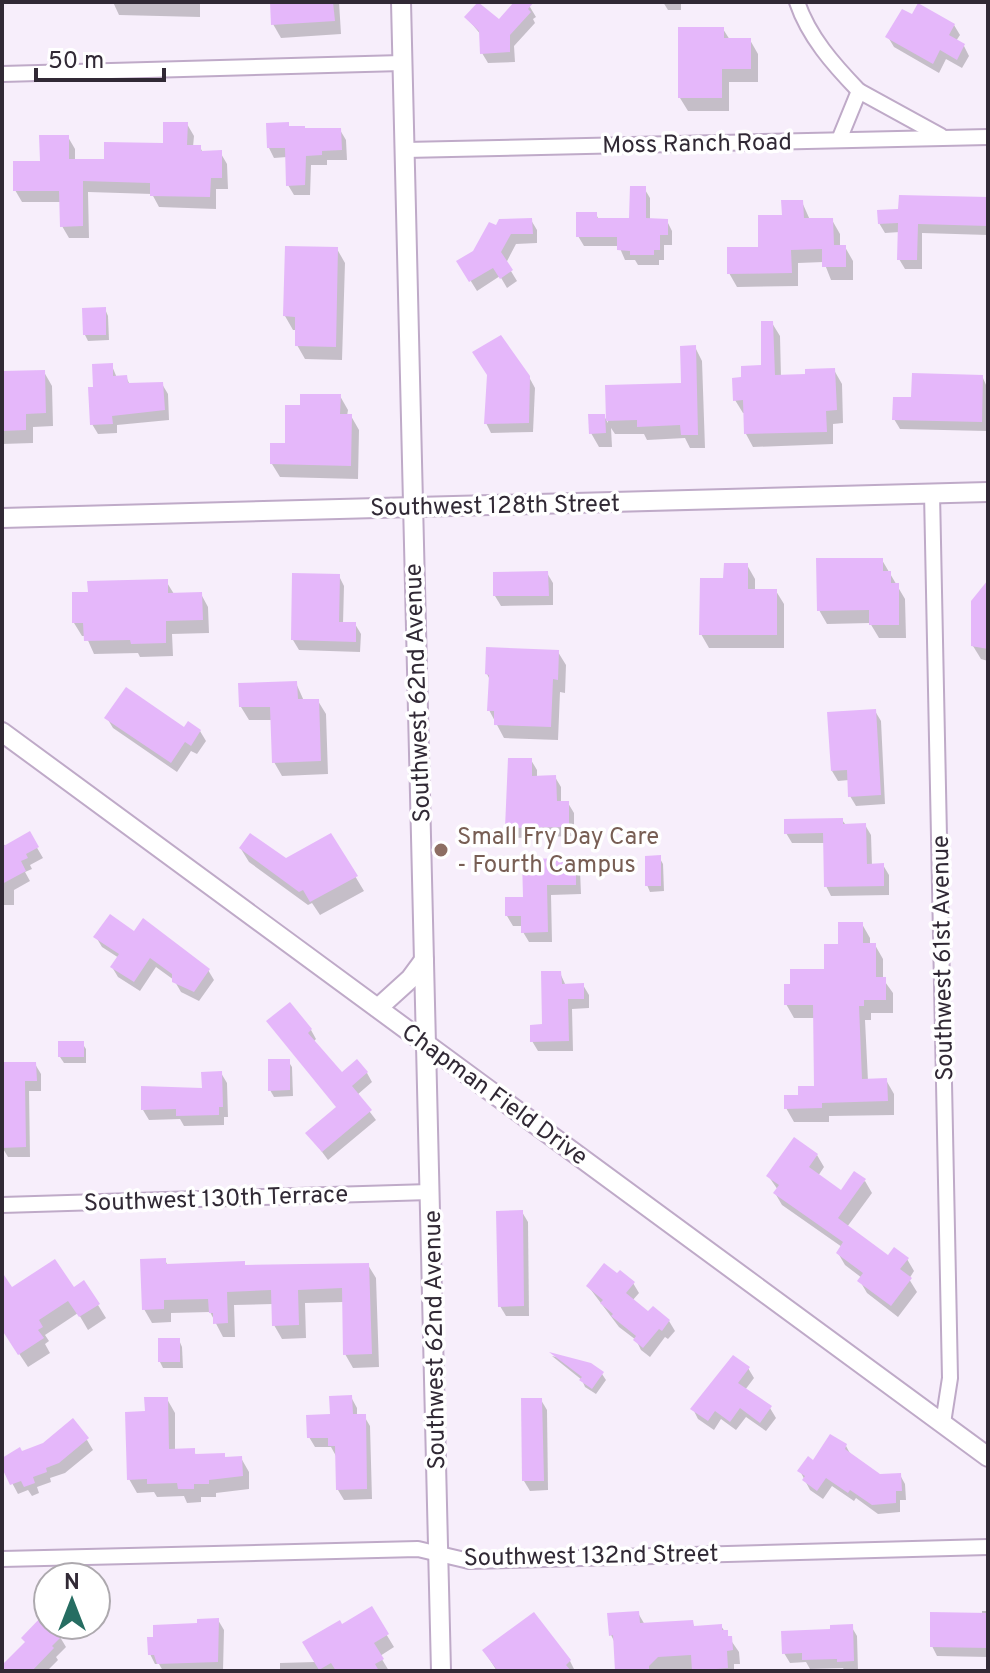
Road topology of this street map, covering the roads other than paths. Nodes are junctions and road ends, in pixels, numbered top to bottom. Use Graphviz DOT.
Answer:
graph roads {
  1 [pos="401,2"];
  2 [pos="797,2"];
  3 [pos="402,63"];
  4 [pos="2,74"];
  5 [pos="859,91"];
  6 [pos="988,137"];
  7 [pos="944,138"];
  8 [pos="839,140"];
  9 [pos="405,150"];
  10 [pos="988,492"];
  11 [pos="932,493"];
  12 [pos="412,508"];
  13 [pos="2,518"];
  14 [pos="2,732"];
  15 [pos="424,960"];
  16 [pos="378,1008"];
  17 [pos="427,1045"];
  18 [pos="430,1192"];
  19 [pos="2,1205"];
  20 [pos="943,1423"];
  21 [pos="988,1457"];
  22 [pos="988,1547"];
  23 [pos="438,1553"];
  24 [pos="2,1559"];
  25 [pos="441,1671"];
  1 -- 3 [label="street, Southwest 62nd Avenue"];
  2 -- 5 [label="street"];
  3 -- 4 [label="street"];
  3 -- 9 [label="street, Southwest 62nd Avenue"];
  5 -- 7 [label="street"];
  5 -- 8 [label="street"];
  6 -- 7 [label="street, Moss Ranch Road"];
  7 -- 8 [label="street, Moss Ranch Road"];
  8 -- 9 [label="street, Moss Ranch Road"];
  9 -- 12 [label="street, Southwest 62nd Avenue"];
  10 -- 11 [label="street, Southwest 128th Street"];
  11 -- 12 [label="street, Southwest 128th Street"];
  11 -- 20 [label="street, Southwest 61st Avenue"];
  12 -- 13 [label="street, Southwest 128th Street"];
  12 -- 15 [label="street, Southwest 62nd Avenue"];
  14 -- 16 [label="street, Chapman Field Drive"];
  15 -- 16 [label="street"];
  15 -- 17 [label="street, Southwest 62nd Avenue"];
  16 -- 17 [label="street, Chapman Field Drive"];
  17 -- 18 [label="street, Southwest 62nd Avenue"];
  17 -- 20 [label="street, Chapman Field Drive"];
  18 -- 19 [label="street, Southwest 130th Terrace"];
  18 -- 23 [label="street, Southwest 62nd Avenue"];
  20 -- 21 [label="street, Chapman Field Drive"];
  22 -- 23 [label="street, Southwest 132nd Street"];
  23 -- 24 [label="street, Southwest 132nd Street"];
  23 -- 25 [label="street, Southwest 62nd Avenue"];
}
